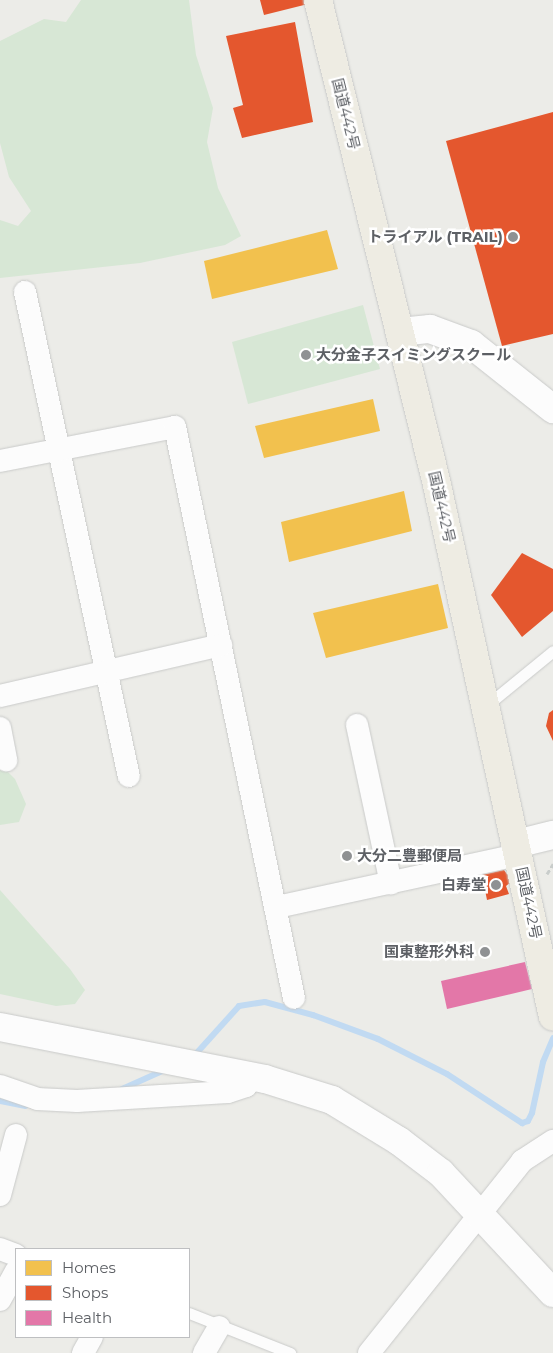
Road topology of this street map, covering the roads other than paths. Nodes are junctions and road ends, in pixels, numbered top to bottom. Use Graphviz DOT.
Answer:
graph roads {
  1 [pos="318,0"];
  2 [pos="25,292"];
  3 [pos="400,332"];
  4 [pos="553,409"];
  5 [pos="60,448"];
  6 [pos="0,461"];
  7 [pos="222,645"];
  8 [pos="553,651"];
  9 [pos="107,671"];
  10 [pos="0,696"];
  11 [pos="486,706"];
  12 [pos="357,725"];
  13 [pos="0,728"];
  14 [pos="6,760"];
  15 [pos="130,776"];
  16 [pos="553,835"];
  17 [pos="517,850"];
  18 [pos="391,883"];
  19 [pos="277,907"];
  20 [pos="294,998"];
  21 [pos="553,1017"];
  22 [pos="0,1027"];
  23 [pos="249,1076"];
  24 [pos="0,1086"];
  25 [pos="16,1135"];
  26 [pos="553,1141"];
  27 [pos="1,1190"];
  28 [pos="480,1213"];
  29 [pos="0,1249"];
  30 [pos="15,1254"];
  31 [pos="15,1273"];
  32 [pos="553,1293"];
  33 [pos="0,1300"];
  34 [pos="190,1314"];
  35 [pos="218,1327"];
  36 [pos="91,1338"];
  37 [pos="83,1353"];
  38 [pos="204,1353"];
  39 [pos="290,1353"];
  40 [pos="369,1353"];
  1 -- 3 [label="highway, 国道442号"];
  2 -- 5 [label="street"];
  3 -- 4 [label="street"];
  3 -- 11 [label="highway, 国道442号"];
  5 -- 6 [label="street"];
  5 -- 7 [label="street"];
  5 -- 9 [label="street"];
  7 -- 9 [label="street"];
  7 -- 19 [label="street"];
  8 -- 11 [label="lane"];
  9 -- 10 [label="street"];
  9 -- 15 [label="street"];
  11 -- 17 [label="highway, 国道442号"];
  12 -- 18 [label="street"];
  13 -- 14 [label="street"];
  16 -- 17 [label="street"];
  17 -- 18 [label="street"];
  17 -- 21 [label="highway, 国道442号"];
  18 -- 19 [label="street"];
  19 -- 20 [label="street"];
  22 -- 23 [label="street"];
  23 -- 24 [label="street"];
  23 -- 28 [label="street"];
  25 -- 27 [label="street"];
  26 -- 28 [label="street"];
  28 -- 32 [label="street"];
  28 -- 40 [label="street"];
  29 -- 30 [label="street"];
  31 -- 33 [label="street"];
  34 -- 35 [label="lane"];
  35 -- 38 [label="street"];
  35 -- 39 [label="lane"];
  36 -- 37 [label="street"];
}
